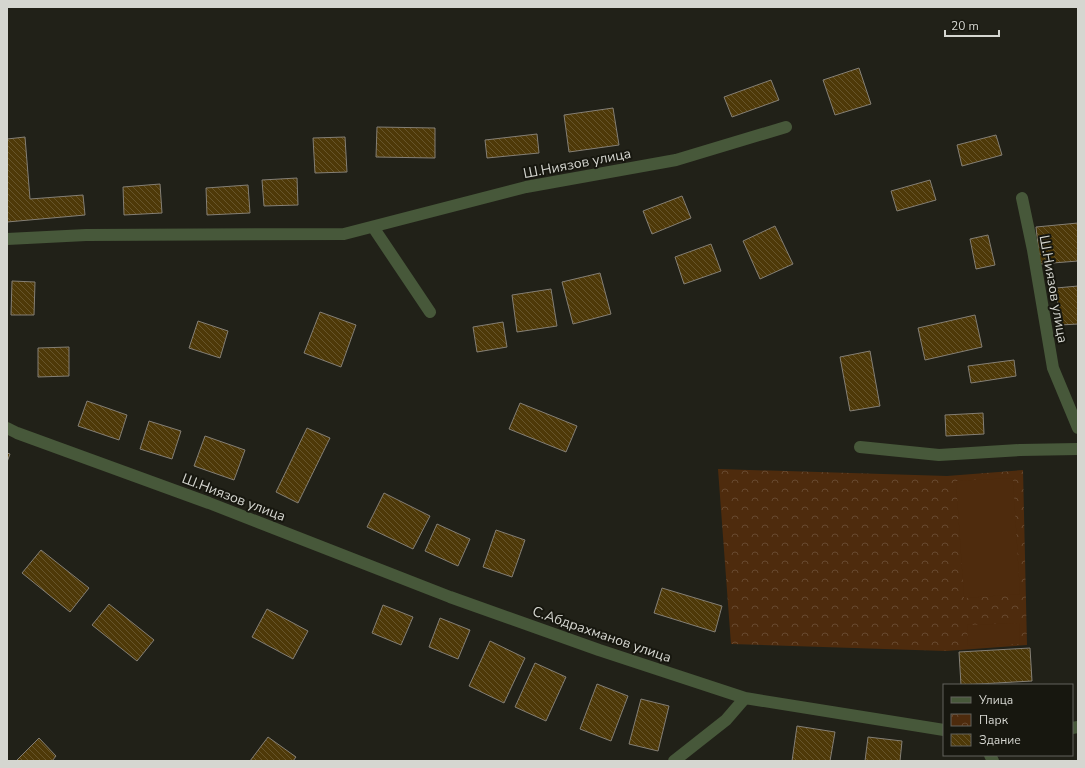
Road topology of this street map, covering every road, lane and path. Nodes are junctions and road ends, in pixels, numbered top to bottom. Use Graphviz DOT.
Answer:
graph roads {
  1 [pos="786,127"];
  2 [pos="1022,198"];
  3 [pos="373,226"];
  4 [pos="7,239"];
  5 [pos="430,312"];
  6 [pos="7,428"];
  7 [pos="1078,428"];
  8 [pos="860,447"];
  9 [pos="1078,449"];
  10 [pos="450,597"];
  11 [pos="745,698"];
  12 [pos="943,730"];
  13 [pos="674,761"];
  1 -- 3 [label="street, Ш.Ниязов улица"];
  2 -- 7 [label="street, Ш.Ниязов улица"];
  3 -- 4 [label="street, Ш.Ниязов улица"];
  3 -- 5 [label="street"];
  6 -- 10 [label="street, Ш.Ниязов улица"];
  8 -- 9 [label="street"];
  10 -- 11 [label="street, С.Абдрахманов улица"];
  11 -- 12 [label="street, С.Абдрахманов улица"];
  11 -- 13 [label="street"];
}
